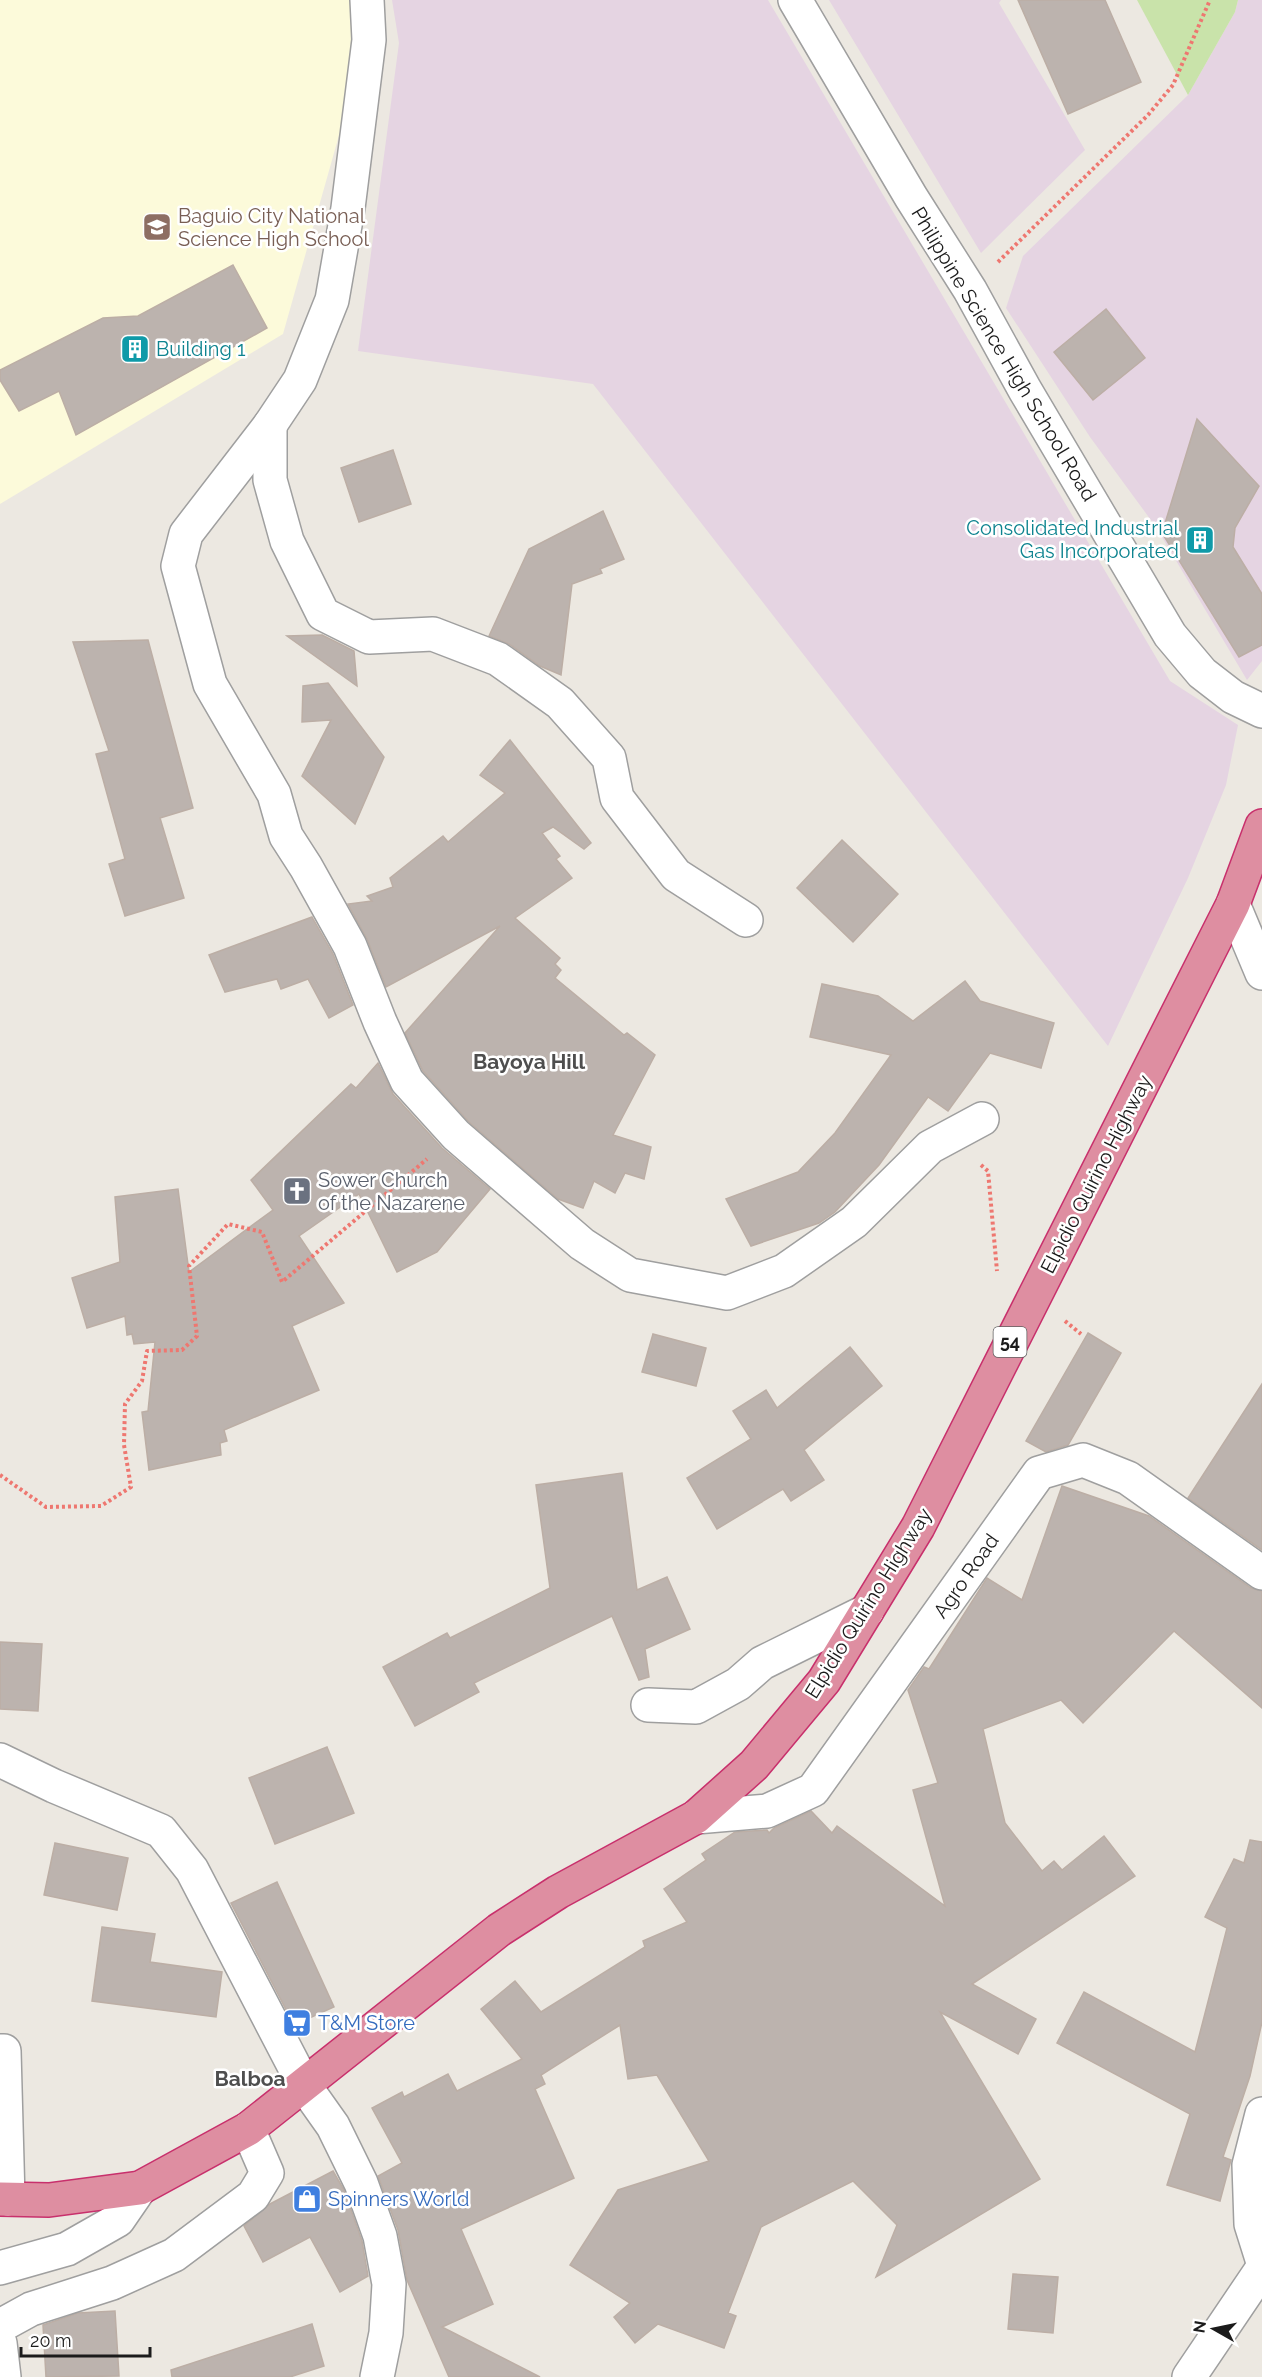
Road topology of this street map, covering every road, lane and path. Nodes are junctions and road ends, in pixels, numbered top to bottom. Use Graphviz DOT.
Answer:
graph roads {
  1 [pos="367,0"];
  2 [pos="795,0"];
  3 [pos="1210,0"];
  4 [pos="970,290"];
  5 [pos="270,425"];
  6 [pos="1262,711"];
  7 [pos="1262,826"];
  8 [pos="1233,904"];
  9 [pos="746,920"];
  10 [pos="1262,973"];
  11 [pos="982,1119"];
  12 [pos="456,1136"];
  13 [pos="997,1271"];
  14 [pos="0,1475"];
  15 [pos="1262,1573"];
  16 [pos="867,1611"];
  17 [pos="648,1705"];
  18 [pos="0,1760"];
  19 [pos="696,1817"];
  20 [pos="0,2051"];
  21 [pos="304,2085"];
  22 [pos="1262,2114"];
  23 [pos="248,2129"];
  24 [pos="140,2188"];
  25 [pos="4,2199"];
  26 [pos="1262,2259"];
  27 [pos="0,2268"];
  28 [pos="1262,2269"];
  29 [pos="0,2326"];
  30 [pos="0,2343"];
  31 [pos="4,2377"];
  32 [pos="377,2377"];
  33 [pos="1189,2377"];
  1 -- 5 [label="street"];
  2 -- 4 [label="street, Philippine Science High School Road"];
  3 -- 4 [label="path"];
  4 -- 6 [label="street, Philippine Science High School Road"];
  5 -- 9 [label="street"];
  5 -- 12 [label="street"];
  7 -- 8 [label="highway, Elpidio Quirino Highway / 54"];
  8 -- 10 [label="street"];
  8 -- 16 [label="highway, Elpidio Quirino Highway / 54"];
  11 -- 12 [label="street"];
  11 -- 13 [label="path"];
  12 -- 14 [label="path"];
  15 -- 19 [label="street, Agro Road"];
  16 -- 17 [label="street"];
  16 -- 19 [label="highway, Elpidio Quirino Highway / 54"];
  18 -- 21 [label="street"];
  19 -- 21 [label="highway, Elpidio Quirino Highway / 54"];
  20 -- 25 [label="street"];
  21 -- 23 [label="highway, Elpidio Quirino Highway / 54"];
  21 -- 32 [label="street"];
  22 -- 26 [label="street"];
  23 -- 24 [label="highway, Elpidio Quirino Highway / 54"];
  23 -- 29 [label="street"];
  24 -- 25 [label="highway, Elpidio Quirino Highway / 54"];
  24 -- 27 [label="street"];
  28 -- 33 [label="street"];
  30 -- 31 [label="street"];
}
